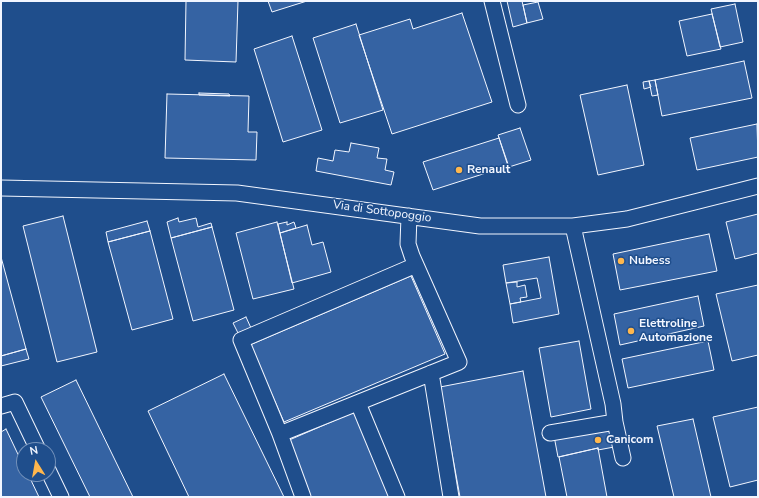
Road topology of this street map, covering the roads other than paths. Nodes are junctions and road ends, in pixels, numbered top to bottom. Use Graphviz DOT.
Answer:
graph roads {
  1 [pos="492,1"];
  2 [pos="518,105"];
  3 [pos="758,186"];
  4 [pos="1,188"];
  5 [pos="409,216"];
  6 [pos="573,226"];
  7 [pos="416,265"];
  8 [pos="432,373"];
  9 [pos="358,403"];
  10 [pos="1,406"];
  11 [pos="615,422"];
  12 [pos="550,433"];
  13 [pos="280,434"];
  14 [pos="34,442"];
  15 [pos="623,458"];
  16 [pos="54,482"];
  17 [pos="61,497"];
  18 [pos="303,497"];
  19 [pos="397,497"];
  20 [pos="451,497"];
  1 -- 2 [label="street"];
  3 -- 6 [label="street, Via di Sottopoggio"];
  4 -- 5 [label="street, Via di Sottopoggio"];
  5 -- 6 [label="street, Via di Sottopoggio"];
  5 -- 7 [label="street"];
  6 -- 11 [label="street"];
  7 -- 8 [label="street"];
  7 -- 13 [label="street"];
  8 -- 9 [label="street"];
  8 -- 20 [label="street"];
  9 -- 13 [label="street"];
  9 -- 19 [label="street"];
  10 -- 14 [label="street"];
  11 -- 12 [label="street"];
  11 -- 15 [label="street"];
  13 -- 18 [label="street"];
  16 -- 17 [label="street"];
}
